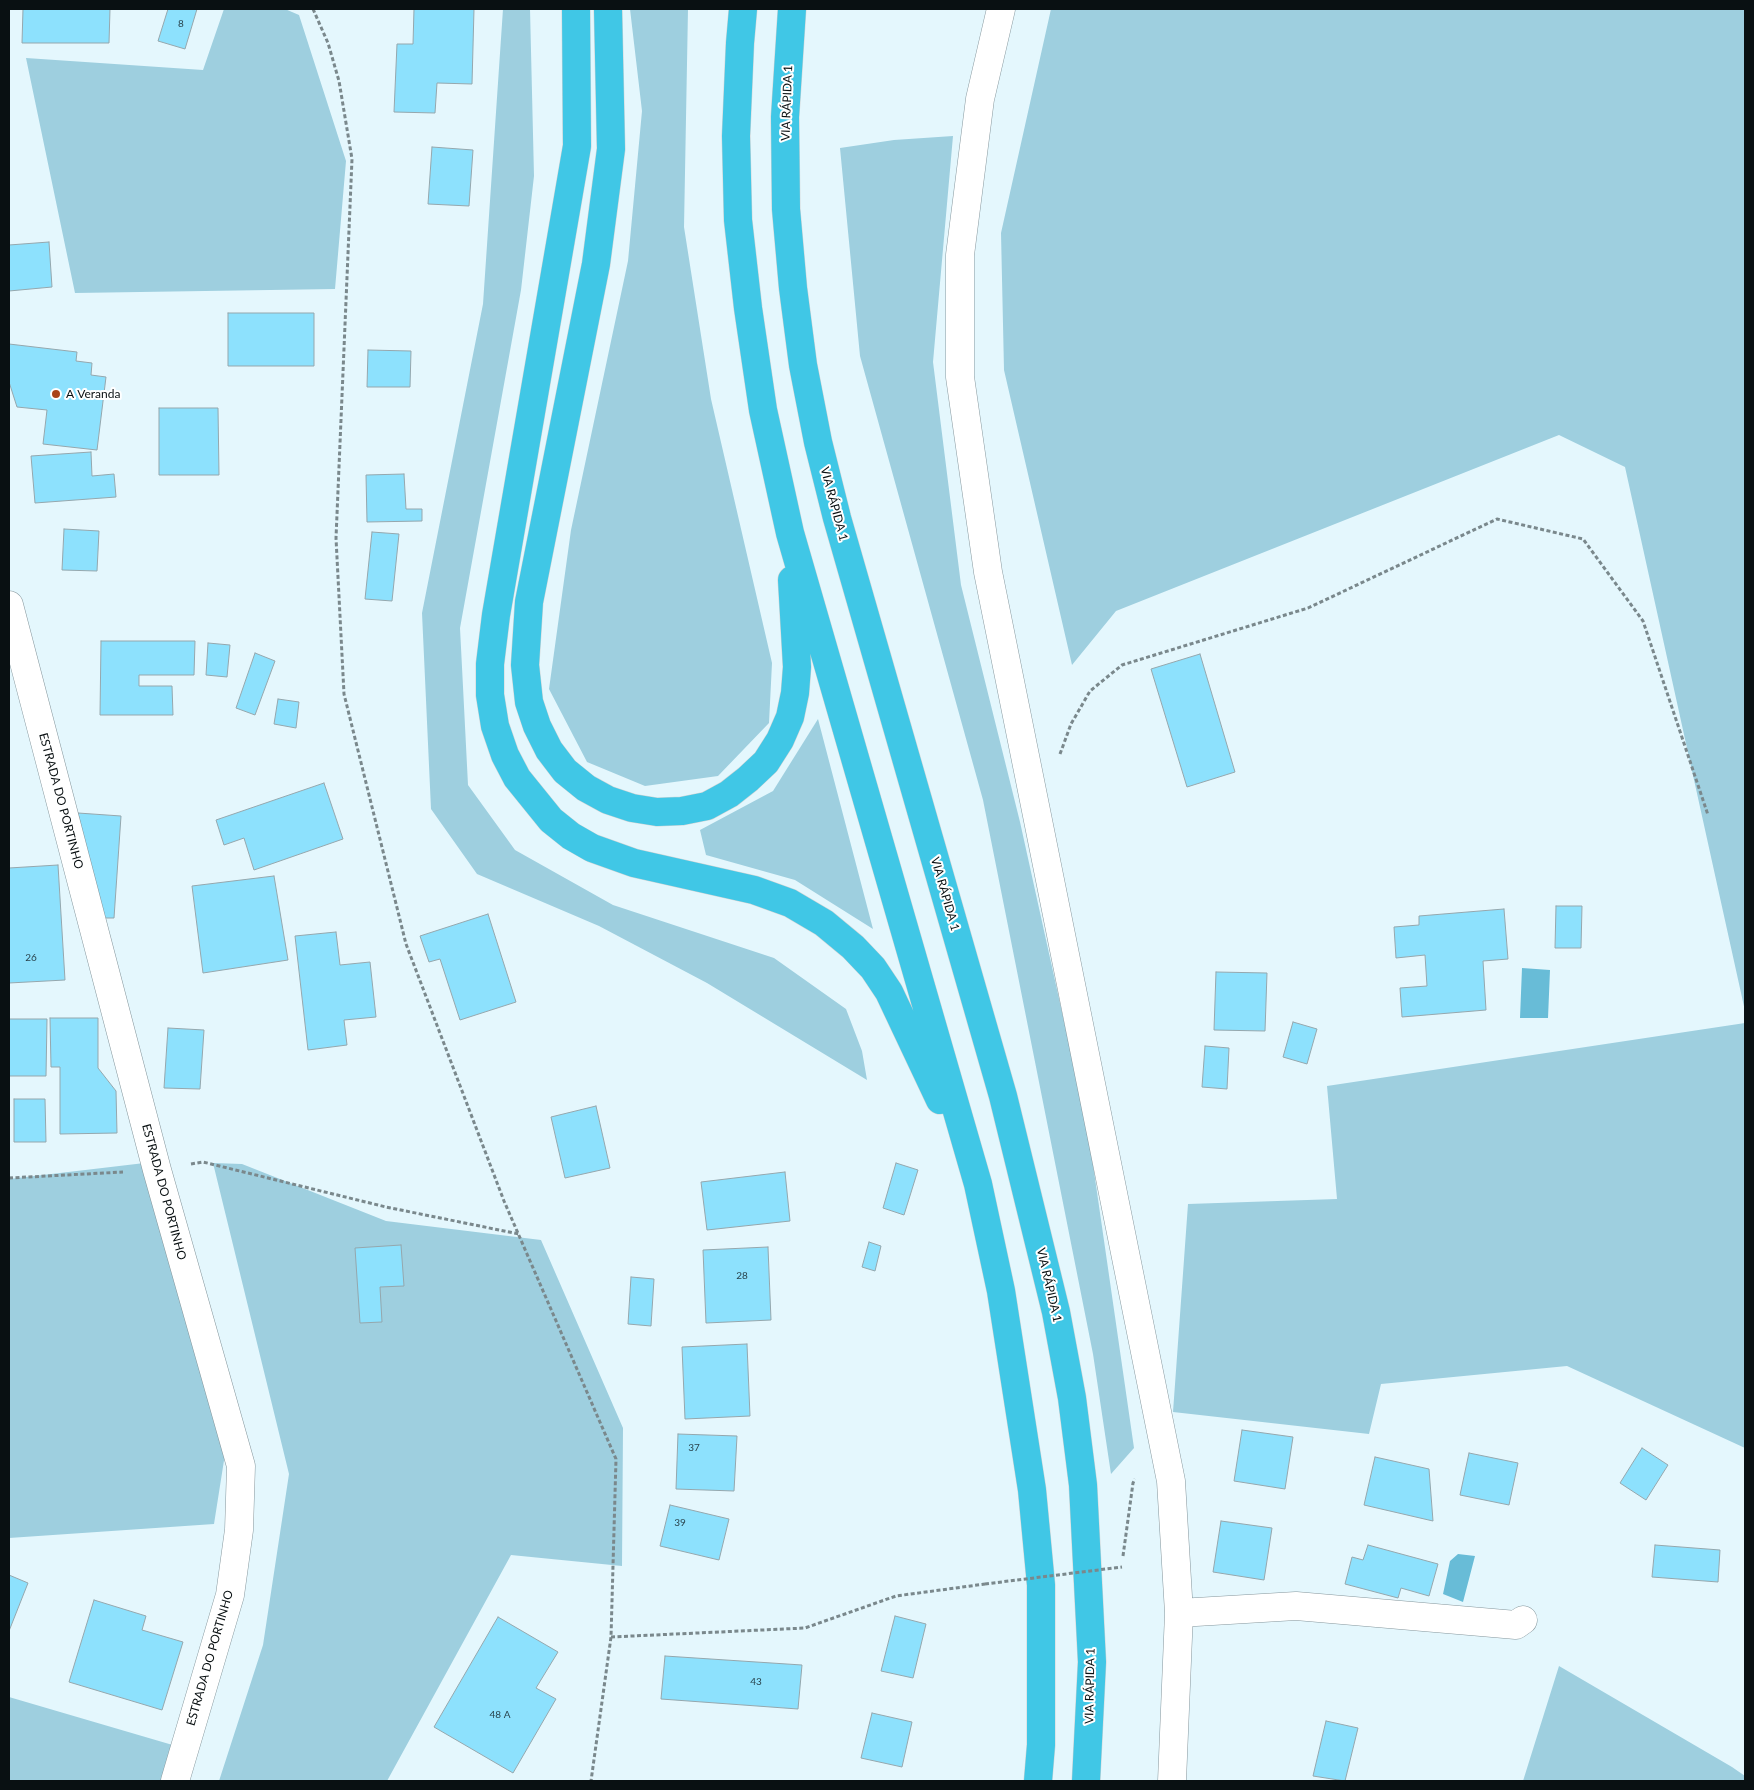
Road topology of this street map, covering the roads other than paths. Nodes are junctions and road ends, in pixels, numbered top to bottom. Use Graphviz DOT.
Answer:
graph roads {
  1 [pos="576,9"];
  2 [pos="608,9"];
  3 [pos="743,9"];
  4 [pos="792,9"];
  5 [pos="1001,9"];
  6 [pos="790,534"];
  7 [pos="9,604"];
  8 [pos="978,1184"];
  9 [pos="1179,1613"];
  10 [pos="1523,1620"];
  11 [pos="174,1781"];
  12 [pos="1038,1781"];
  13 [pos="1086,1781"];
  14 [pos="1172,1781"];
  1 -- 8 [label="highway"];
  2 -- 6 [label="highway"];
  3 -- 6 [label="highway"];
  4 -- 13 [label="highway, VIA RÁPIDA 1"];
  5 -- 9 [label="street"];
  6 -- 8 [label="highway"];
  7 -- 11 [label="street, ESTRADA DO PORTINHO"];
  8 -- 12 [label="highway"];
  9 -- 10 [label="street"];
  9 -- 14 [label="street"];
}
